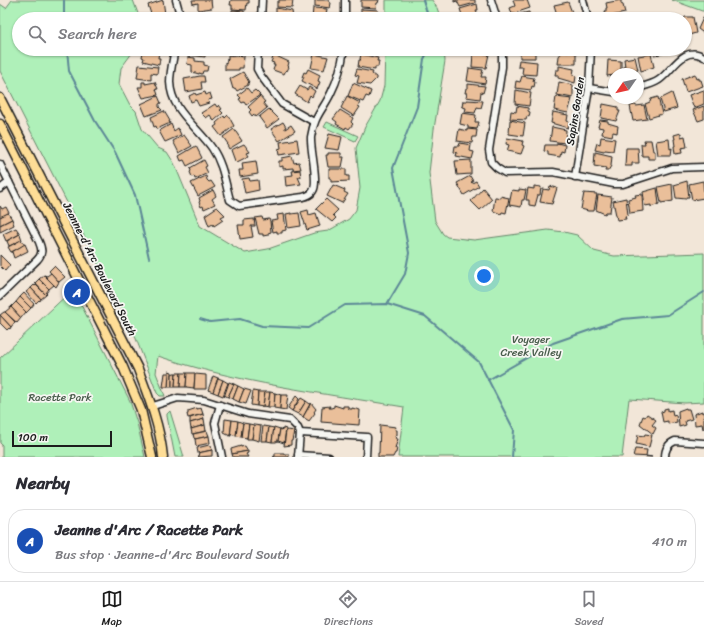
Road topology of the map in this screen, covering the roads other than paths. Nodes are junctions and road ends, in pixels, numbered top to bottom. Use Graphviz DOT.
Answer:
graph roads {
  1 [pos="176,0"];
  2 [pos="262,0"];
  3 [pos="345,0"];
  4 [pos="491,0"];
  5 [pos="583,0"];
  6 [pos="180,12"];
  7 [pos="261,12"];
  8 [pos="345,12"];
  9 [pos="495,12"];
  10 [pos="586,12"];
  11 [pos="692,53"];
  12 [pos="174,56"];
  13 [pos="258,56"];
  14 [pos="343,56"];
  15 [pos="502,56"];
  16 [pos="591,56"];
  17 [pos="684,56"];
  18 [pos="704,57"];
  19 [pos="644,86"];
  20 [pos="589,88"];
  21 [pos="608,91"];
  22 [pos="0,98"];
  23 [pos="314,122"];
  24 [pos="0,124"];
  25 [pos="0,164"];
  26 [pos="704,167"];
  27 [pos="575,177"];
  28 [pos="9,182"];
  29 [pos="0,189"];
  30 [pos="0,296"];
  31 [pos="220,405"];
  32 [pos="153,406"];
  33 [pos="141,410"];
  34 [pos="300,433"];
  35 [pos="704,443"];
  36 [pos="298,456"];
  37 [pos="152,457"];
  38 [pos="163,457"];
  39 [pos="222,457"];
  40 [pos="329,457"];
  41 [pos="366,457"];
  42 [pos="665,457"];
  1 -- 6 [label="street"];
  2 -- 7 [label="street"];
  3 -- 8 [label="street"];
  4 -- 9 [label="street"];
  5 -- 10 [label="street"];
  11 -- 18 [label="street"];
  12 -- 23 [label="street"];
  13 -- 23 [label="street"];
  14 -- 23 [label="street"];
  15 -- 27 [label="street"];
  16 -- 20 [label="street, Sapins Garden"];
  17 -- 19 [label="street"];
  20 -- 21 [label="street"];
  20 -- 27 [label="street, Sapins Garden"];
  22 -- 32 [label="main road, Jeanne-d'Arc Boulevard South"];
  24 -- 33 [label="main road"];
  25 -- 28 [label="street"];
  26 -- 27 [label="street"];
  28 -- 29 [label="street"];
  28 -- 30 [label="street"];
  31 -- 32 [label="street"];
  31 -- 34 [label="street"];
  31 -- 39 [label="street"];
  32 -- 33 [label="main road"];
  32 -- 38 [label="main road, Jeanne-d'Arc Boulevard South"];
  33 -- 37 [label="main road"];
  34 -- 36 [label="street"];
  34 -- 41 [label="street"];
  35 -- 42 [label="street"];
  36 -- 40 [label="street"];
}
